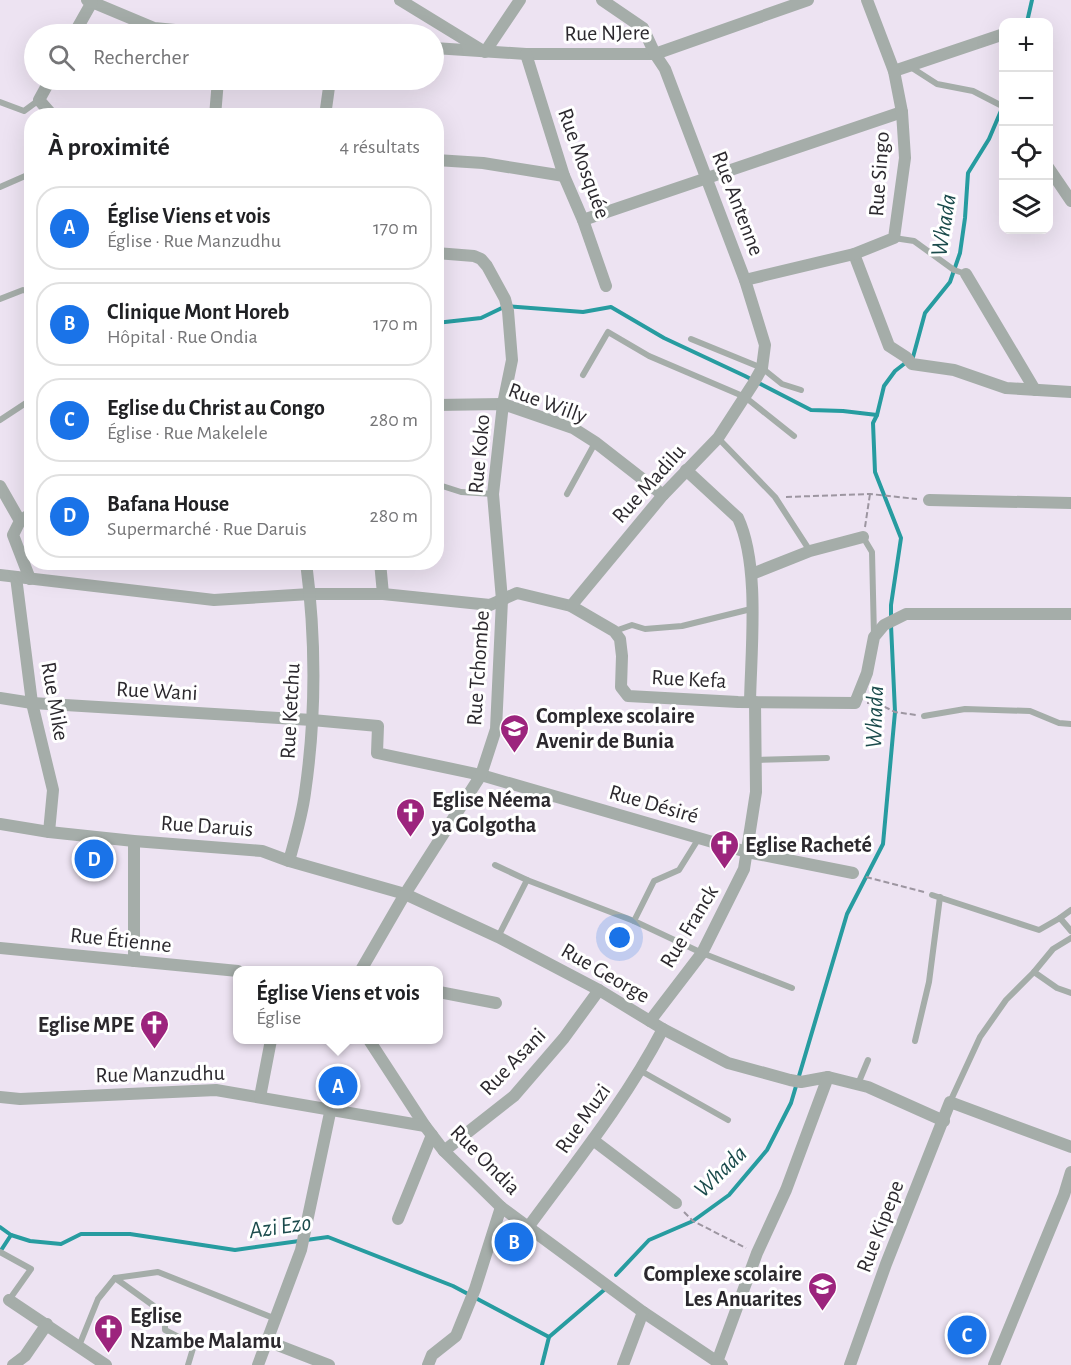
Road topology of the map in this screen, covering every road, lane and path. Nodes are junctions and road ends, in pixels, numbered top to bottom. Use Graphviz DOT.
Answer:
graph roads {
  1 [pos="400,0"];
  2 [pos="520,0"];
  3 [pos="602,0"];
  4 [pos="867,0"];
  5 [pos="89,1"];
  6 [pos="803,1"];
  7 [pos="79,24"];
  8 [pos="144,24"];
  9 [pos="439,24"];
  10 [pos="444,27"];
  11 [pos="999,36"];
  12 [pos="444,49"];
  13 [pos="485,52"];
  14 [pos="526,54"];
  15 [pos="655,54"];
  16 [pos="909,66"];
  17 [pos="894,71"];
  18 [pos="44,90"];
  19 [pos="217,90"];
  20 [pos="329,90"];
  21 [pos="39,100"];
  22 [pos="0,102"];
  23 [pos="999,105"];
  24 [pos="28,108"];
  25 [pos="46,108"];
  26 [pos="216,108"];
  27 [pos="326,108"];
  28 [pos="24,111"];
  29 [pos="902,112"];
  30 [pos="444,161"];
  31 [pos="1053,174"];
  32 [pos="24,176"];
  33 [pos="564,176"];
  34 [pos="707,179"];
  35 [pos="0,187"];
  36 [pos="1071,201"];
  37 [pos="583,220"];
  38 [pos="894,238"];
  39 [pos="444,254"];
  40 [pos="854,254"];
  41 [pos="966,274"];
  42 [pos="746,280"];
  43 [pos="606,286"];
  44 [pos="24,290"];
  45 [pos="0,299"];
  46 [pos="691,339"];
  47 [pos="761,369"];
  48 [pos="583,375"];
  49 [pos="801,390"];
  50 [pos="1035,390"];
  51 [pos="1071,392"];
  52 [pos="745,397"];
  53 [pos="24,404"];
  54 [pos="503,404"];
  55 [pos="444,405"];
  56 [pos="0,420"];
  57 [pos="794,436"];
  58 [pos="718,438"];
  59 [pos="595,442"];
  60 [pos="686,470"];
  61 [pos="444,485"];
  62 [pos="0,486"];
  63 [pos="493,494"];
  64 [pos="567,494"];
  65 [pos="870,494"];
  66 [pos="663,495"];
  67 [pos="775,497"];
  68 [pos="929,500"];
  69 [pos="1071,503"];
  70 [pos="24,518"];
  71 [pos="20,521"];
  72 [pos="863,537"];
  73 [pos="810,551"];
  74 [pos="24,563"];
  75 [pos="27,570"];
  76 [pos="307,570"];
  77 [pos="381,570"];
  78 [pos="752,574"];
  79 [pos="0,575"];
  80 [pos="16,577"];
  81 [pos="30,579"];
  82 [pos="310,594"];
  83 [pos="383,594"];
  84 [pos="502,600"];
  85 [pos="571,606"];
  86 [pos="752,609"];
  87 [pos="1071,614"];
  88 [pos="614,632"];
  89 [pos="874,637"];
  90 [pos="0,698"];
  91 [pos="753,702"];
  92 [pos="32,703"];
  93 [pos="855,703"];
  94 [pos="924,716"];
  95 [pos="312,720"];
  96 [pos="1071,724"];
  97 [pos="827,758"];
  98 [pos="756,760"];
  99 [pos="481,775"];
  100 [pos="0,825"];
  101 [pos="49,832"];
  102 [pos="699,838"];
  103 [pos="134,841"];
  104 [pos="747,852"];
  105 [pos="290,861"];
  106 [pos="495,865"];
  107 [pos="858,874"];
  108 [pos="527,880"];
  109 [pos="405,894"];
  110 [pos="936,896"];
  111 [pos="1071,910"];
  112 [pos="1060,918"];
  113 [pos="634,921"];
  114 [pos="1071,931"];
  115 [pos="498,937"];
  116 [pos="1071,938"];
  117 [pos="0,948"];
  118 [pos="702,953"];
  119 [pos="134,961"];
  120 [pos="363,966"];
  121 [pos="233,971"];
  122 [pos="1035,972"];
  123 [pos="792,988"];
  124 [pos="599,990"];
  125 [pos="443,993"];
  126 [pos="1071,993"];
  127 [pos="496,1003"];
  128 [pos="650,1021"];
  129 [pos="663,1029"];
  130 [pos="915,1041"];
  131 [pos="270,1044"];
  132 [pos="372,1044"];
  133 [pos="868,1060"];
  134 [pos="641,1071"];
  135 [pos="828,1077"];
  136 [pos="858,1084"];
  137 [pos="0,1097"];
  138 [pos="260,1097"];
  139 [pos="950,1102"];
  140 [pos="331,1108"];
  141 [pos="728,1120"];
  142 [pos="944,1121"];
  143 [pos="429,1130"];
  144 [pos="593,1140"];
  145 [pos="1071,1147"];
  146 [pos="444,1151"];
  147 [pos="1071,1172"];
  148 [pos="676,1203"];
  149 [pos="501,1207"];
  150 [pos="398,1220"];
  151 [pos="529,1226"];
  152 [pos="2,1253"];
  153 [pos="757,1253"];
  154 [pos="115,1278"];
  155 [pos="9,1299"];
  156 [pos="643,1312"];
  157 [pos="276,1319"];
  158 [pos="48,1324"];
  159 [pos="267,1341"];
  160 [pos="79,1346"];
  161 [pos="718,1364"];
  162 [pos="12,1365"];
  163 [pos="106,1365"];
  164 [pos="188,1365"];
  165 [pos="258,1365"];
  166 [pos="329,1365"];
  167 [pos="428,1365"];
  168 [pos="623,1365"];
  169 [pos="850,1365"];
  170 [pos="994,1365"];
  1 -- 9 [label="street"];
  2 -- 13 [label="street"];
  3 -- 15 [label="street, Rue Antenne"];
  4 -- 17 [label="street, Rue Singo"];
  5 -- 7 [label="street"];
  5 -- 8 [label="street"];
  6 -- 15 [label="street, Rue NJere"];
  10 -- 13 [label="street"];
  11 -- 16 [label="street"];
  12 -- 13 [label="street, Rue NJere"];
  13 -- 14 [label="street, Rue NJere"];
  14 -- 15 [label="street, Rue NJere"];
  14 -- 33 [label="street, Rue Mosquée"];
  15 -- 34 [label="street, Rue Antenne"];
  16 -- 17 [label="street"];
  16 -- 23 [label="lane"];
  17 -- 29 [label="street, Rue Singo"];
  18 -- 21 [label="street"];
  19 -- 26 [label="street"];
  20 -- 27 [label="street"];
  21 -- 24 [label="lane"];
  21 -- 25 [label="street"];
  22 -- 28 [label="lane"];
  29 -- 34 [label="street"];
  29 -- 38 [label="street, Rue Singo"];
  30 -- 33 [label="street"];
  31 -- 36 [label="street"];
  32 -- 35 [label="lane"];
  33 -- 37 [label="street, Rue Mosquée"];
  34 -- 37 [label="street"];
  34 -- 42 [label="street, Rue Antenne"];
  37 -- 43 [label="street, Rue Mosquée"];
  38 -- 40 [label="street, Rue Singo"];
  38 -- 41 [label="lane"];
  39 -- 54 [label="street, Rue Koko"];
  40 -- 42 [label="street, Rue Singo"];
  40 -- 50 [label="street"];
  41 -- 50 [label="street"];
  42 -- 47 [label="street, Rue Antenne"];
  44 -- 45 [label="lane"];
  46 -- 47 [label="lane"];
  47 -- 49 [label="lane"];
  47 -- 52 [label="street, Rue Madilu"];
  48 -- 52 [label="lane"];
  50 -- 51 [label="street"];
  52 -- 57 [label="lane"];
  52 -- 58 [label="street, Rue Madilu"];
  53 -- 56 [label="lane"];
  54 -- 55 [label="street, Rue Willy"];
  54 -- 59 [label="street, Rue Willy"];
  54 -- 63 [label="street, Rue Koko"];
  58 -- 60 [label="street, Rue Madilu"];
  58 -- 67 [label="lane"];
  59 -- 64 [label="lane"];
  59 -- 66 [label="street, Rue Willy"];
  60 -- 66 [label="street, Rue Madilu"];
  60 -- 78 [label="street, Rue Franck"];
  61 -- 63 [label="lane"];
  62 -- 71 [label="street"];
  63 -- 84 [label="street, Rue Koko"];
  65 -- 67 [label="path"];
  65 -- 68 [label="path"];
  65 -- 72 [label="path"];
  66 -- 85 [label="street, Rue Madilu"];
  67 -- 73 [label="lane"];
  68 -- 69 [label="street"];
  70 -- 71 [label="street"];
  71 -- 74 [label="street"];
  72 -- 73 [label="street"];
  72 -- 89 [label="lane"];
  73 -- 78 [label="street"];
  75 -- 81 [label="street"];
  76 -- 82 [label="street, Rue Ketchu"];
  77 -- 83 [label="street"];
  78 -- 86 [label="street, Rue Franck"];
  79 -- 80 [label="street"];
  80 -- 81 [label="street"];
  80 -- 92 [label="street, Rue Mike"];
  81 -- 82 [label="street"];
  82 -- 83 [label="street"];
  82 -- 95 [label="street, Rue Ketchu"];
  83 -- 84 [label="street"];
  84 -- 85 [label="street"];
  84 -- 99 [label="street, Rue Tchombe"];
  85 -- 88 [label="street"];
  86 -- 88 [label="lane"];
  86 -- 91 [label="street, Rue Franck"];
  87 -- 89 [label="street"];
  88 -- 91 [label="street, Rue Kefa"];
  89 -- 93 [label="street"];
  90 -- 92 [label="street, Rue Wani"];
  91 -- 93 [label="street, Rue Kefa"];
  91 -- 98 [label="street, Rue Franck"];
  92 -- 95 [label="street, Rue Wani"];
  92 -- 101 [label="street, Rue Mike"];
  93 -- 94 [label="path"];
  94 -- 96 [label="lane"];
  95 -- 99 [label="street, Rue Wani"];
  95 -- 105 [label="street, Rue Ketchu"];
  97 -- 98 [label="lane"];
  98 -- 104 [label="street, Rue Franck"];
  99 -- 102 [label="street, Rue Désiré"];
  99 -- 109 [label="street, Rue Tchombe"];
  100 -- 101 [label="street, Rue Daruis"];
  101 -- 103 [label="street, Rue Daruis"];
  102 -- 104 [label="street, Rue Désiré"];
  102 -- 113 [label="lane"];
  103 -- 105 [label="street, Rue Daruis"];
  103 -- 119 [label="street"];
  104 -- 107 [label="street, Rue Désiré"];
  104 -- 118 [label="street, Rue Franck"];
  105 -- 109 [label="street, Rue Daruis"];
  106 -- 108 [label="lane"];
  107 -- 110 [label="path"];
  108 -- 113 [label="lane"];
  108 -- 115 [label="lane"];
  109 -- 115 [label="street, Rue George"];
  109 -- 120 [label="street"];
  110 -- 112 [label="lane"];
  110 -- 130 [label="lane"];
  111 -- 112 [label="lane"];
  112 -- 114 [label="lane"];
  113 -- 118 [label="lane"];
  115 -- 124 [label="street, Rue George"];
  116 -- 122 [label="lane"];
  117 -- 119 [label="street, Rue Étienne"];
  118 -- 123 [label="lane"];
  118 -- 128 [label="street, Rue Franck"];
  119 -- 121 [label="street, Rue Étienne"];
  122 -- 126 [label="lane"];
  122 -- 139 [label="lane"];
  124 -- 128 [label="street, Rue George"];
  124 -- 146 [label="street, Rue Asani"];
  125 -- 127 [label="street"];
  128 -- 129 [label="street, Rue George"];
  129 -- 134 [label="street, Rue Muzi"];
  129 -- 135 [label="street, Rue George"];
  131 -- 138 [label="street"];
  132 -- 143 [label="street, Rue Ondia"];
  133 -- 136 [label="lane"];
  134 -- 141 [label="lane"];
  134 -- 144 [label="street, Rue Muzi"];
  135 -- 136 [label="street"];
  135 -- 153 [label="street"];
  136 -- 142 [label="street"];
  137 -- 138 [label="street, Rue Manzudhu"];
  138 -- 140 [label="street, Rue Manzudhu"];
  139 -- 142 [label="street, Rue Kipepe"];
  139 -- 145 [label="street"];
  140 -- 143 [label="street, Rue Manzudhu"];
  140 -- 157 [label="street"];
  142 -- 169 [label="street, Rue Kipepe"];
  143 -- 146 [label="street, Rue Ondia"];
  143 -- 150 [label="street"];
  144 -- 148 [label="street"];
  144 -- 151 [label="street, Rue Muzi"];
  146 -- 149 [label="street, Rue Ondia"];
  147 -- 170 [label="street"];
  148 -- 153 [label="path"];
  149 -- 151 [label="street, Rue Ondia"];
  149 -- 167 [label="street"];
  151 -- 156 [label="street, Rue Ondia"];
  152 -- 155 [label="lane"];
  153 -- 161 [label="street"];
  154 -- 157 [label="lane"];
  154 -- 160 [label="lane"];
  154 -- 164 [label="lane"];
  155 -- 158 [label="street"];
  156 -- 161 [label="street, Rue Ondia"];
  156 -- 168 [label="street"];
  157 -- 159 [label="street"];
  158 -- 160 [label="street"];
  158 -- 162 [label="street"];
  159 -- 165 [label="street"];
  159 -- 166 [label="street"];
  160 -- 163 [label="street"];
}
